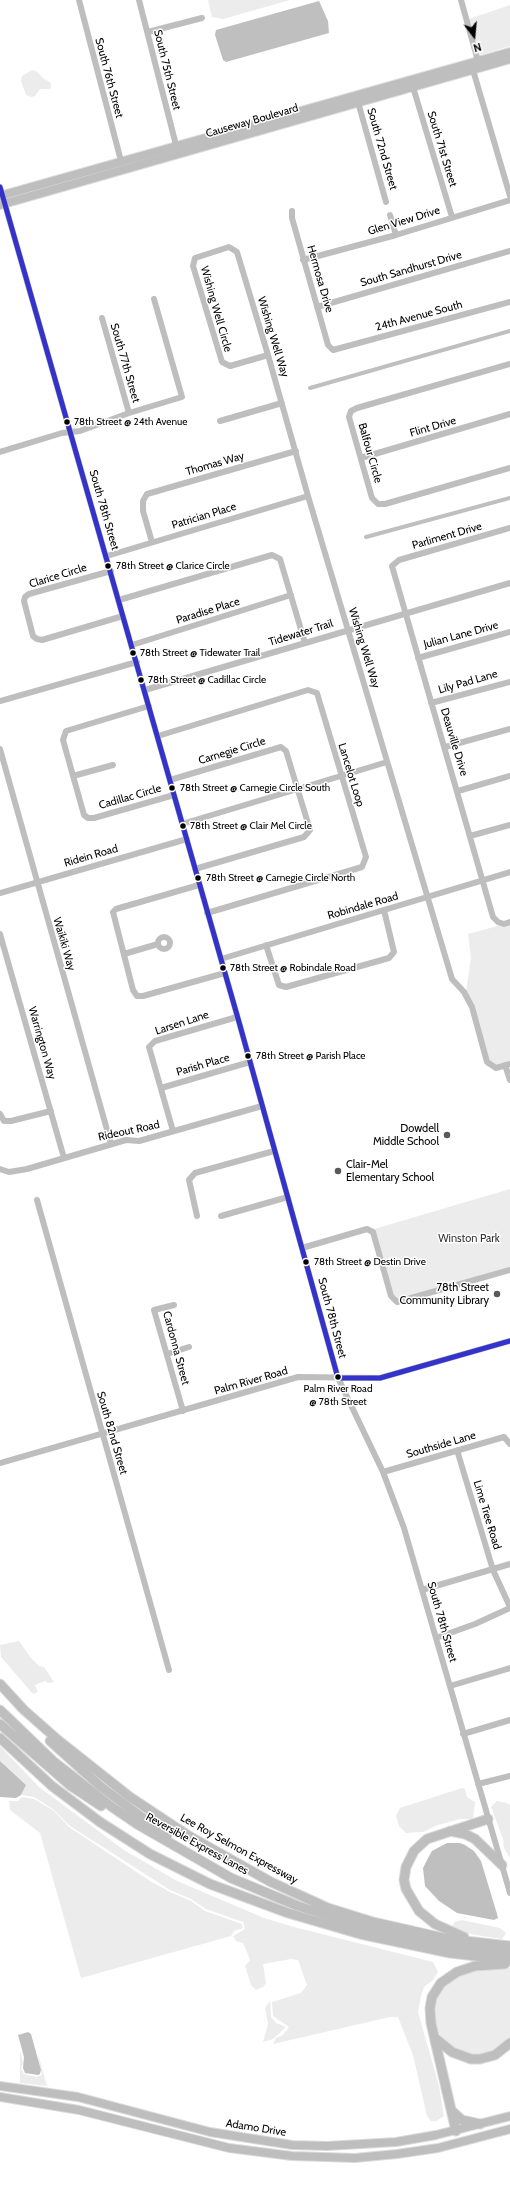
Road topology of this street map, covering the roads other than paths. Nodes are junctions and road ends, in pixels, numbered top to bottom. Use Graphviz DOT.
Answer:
graph roads {
  1 [pos="79,0"];
  2 [pos="139,0"];
  3 [pos="461,0"];
  4 [pos="202,18"];
  5 [pos="148,32"];
  6 [pos="510,52"];
  7 [pos="510,59"];
  8 [pos="475,65"];
  9 [pos="414,87"];
  10 [pos="358,102"];
  11 [pos="291,117"];
  12 [pos="176,146"];
  13 [pos="121,161"];
  14 [pos="120,171"];
  15 [pos="0,186"];
  16 [pos="1,196"];
  17 [pos="510,196"];
  18 [pos="510,200"];
  19 [pos="386,202"];
  20 [pos="2,204"];
  21 [pos="292,212"];
  22 [pos="390,215"];
  23 [pos="452,217"];
  24 [pos="396,235"];
  25 [pos="510,251"];
  26 [pos="237,252"];
  27 [pos="304,260"];
  28 [pos="154,299"];
  29 [pos="510,302"];
  30 [pos="317,307"];
  31 [pos="102,318"];
  32 [pos="333,350"];
  33 [pos="268,355"];
  34 [pos="510,364"];
  35 [pos="282,403"];
  36 [pos="129,413"];
  37 [pos="510,414"];
  38 [pos="220,421"];
  39 [pos="71,432"];
  40 [pos="296,451"];
  41 [pos="0,452"];
  42 [pos="361,458"];
  43 [pos="510,468"];
  44 [pos="308,496"];
  45 [pos="510,528"];
  46 [pos="152,542"];
  47 [pos="107,556"];
  48 [pos="392,566"];
  49 [pos="111,571"];
  50 [pos="510,583"];
  51 [pos="291,595"];
  52 [pos="119,600"];
  53 [pos="405,613"];
  54 [pos="123,616"];
  55 [pos="348,630"];
  56 [pos="510,632"];
  57 [pos="304,643"];
  58 [pos="132,645"];
  59 [pos="418,658"];
  60 [pos="137,662"];
  61 [pos="510,682"];
  62 [pos="145,690"];
  63 [pos="0,701"];
  64 [pos="431,702"];
  65 [pos="149,706"];
  66 [pos="510,729"];
  67 [pos="158,736"];
  68 [pos="445,747"];
  69 [pos="0,749"];
  70 [pos="388,762"];
  71 [pos="113,765"];
  72 [pos="73,776"];
  73 [pos="510,776"];
  74 [pos="341,777"];
  75 [pos="170,780"];
  76 [pos="298,790"];
  77 [pos="458,791"];
  78 [pos="174,795"];
  79 [pos="182,824"];
  80 [pos="510,824"];
  81 [pos="470,836"];
  82 [pos="187,839"];
  83 [pos="195,869"];
  84 [pos="510,872"];
  85 [pos="482,879"];
  86 [pos="36,882"];
  87 [pos="199,885"];
  88 [pos="0,893"];
  89 [pos="428,898"];
  90 [pos="384,910"];
  91 [pos="207,913"];
  92 [pos="510,922"];
  93 [pos="0,934"];
  94 [pos="2,944"];
  95 [pos="158,944"];
  96 [pos="266,945"];
  97 [pos="124,954"];
  98 [pos="221,959"];
  99 [pos="225,973"];
  100 [pos="237,1017"];
  101 [pos="250,1062"];
  102 [pos="508,1064"];
  103 [pos="510,1080"];
  104 [pos="161,1088"];
  105 [pos="262,1106"];
  106 [pos="51,1111"];
  107 [pos="0,1114"];
  108 [pos="173,1131"];
  109 [pos="111,1144"];
  110 [pos="274,1151"];
  111 [pos="64,1158"];
  112 [pos="0,1169"];
  113 [pos="288,1197"];
  114 [pos="37,1200"];
  115 [pos="197,1216"];
  116 [pos="221,1216"];
  117 [pos="302,1248"];
  118 [pos="510,1270"];
  119 [pos="174,1304"];
  120 [pos="510,1341"];
  121 [pos="189,1347"];
  122 [pos="166,1354"];
  123 [pos="338,1378"];
  124 [pos="183,1411"];
  125 [pos="101,1434"];
  126 [pos="510,1444"];
  127 [pos="457,1450"];
  128 [pos="0,1463"];
  129 [pos="383,1472"];
  130 [pos="510,1564"];
  131 [pos="492,1570"];
  132 [pos="422,1590"];
  133 [pos="510,1607"];
  134 [pos="436,1638"];
  135 [pos="510,1668"];
  136 [pos="169,1670"];
  137 [pos="0,1684"];
  138 [pos="450,1686"];
  139 [pos="0,1693"];
  140 [pos="0,1710"];
  141 [pos="510,1720"];
  142 [pos="0,1724"];
  143 [pos="463,1734"];
  144 [pos="0,1738"];
  145 [pos="510,1776"];
  146 [pos="478,1784"];
  147 [pos="488,1818"];
  148 [pos="449,1830"];
  149 [pos="502,1865"];
  150 [pos="214,1869"];
  151 [pos="231,1878"];
  152 [pos="510,1893"];
  153 [pos="476,1943"];
  154 [pos="509,1948"];
  155 [pos="510,1960"];
  156 [pos="510,1964"];
  157 [pos="434,2035"];
  158 [pos="510,2043"];
  159 [pos="0,2086"];
  160 [pos="0,2097"];
  161 [pos="452,2111"];
  162 [pos="136,2113"];
  163 [pos="510,2116"];
  164 [pos="133,2124"];
  165 [pos="480,2124"];
  166 [pos="510,2129"];
  167 [pos="456,2131"];
  168 [pos="292,2145"];
  169 [pos="292,2156"];
  1 -- 13 [label="street, South 76th Street"];
  2 -- 5 [label="street, South 75th Street"];
  3 -- 8 [label="street"];
  4 -- 5 [label="street"];
  5 -- 12 [label="street, South 75th Street"];
  6 -- 8 [label="main road, Causeway Boulevard"];
  7 -- 8 [label="main road, Causeway Boulevard"];
  8 -- 9 [label="main road, Causeway Boulevard"];
  8 -- 11 [label="main road, Causeway Boulevard"];
  8 -- 17 [label="street"];
  9 -- 10 [label="main road, Causeway Boulevard"];
  9 -- 23 [label="street, South 71st Street"];
  10 -- 11 [label="main road, Causeway Boulevard"];
  10 -- 19 [label="street, South 72nd Street"];
  11 -- 12 [label="main road, Causeway Boulevard"];
  11 -- 14 [label="main road, Causeway Boulevard"];
  12 -- 13 [label="main road, Causeway Boulevard"];
  12 -- 14 [label="main road"];
  13 -- 16 [label="main road, Causeway Boulevard"];
  14 -- 20 [label="main road, Causeway Boulevard"];
  15 -- 16 [label="street, South 78th Street"];
  16 -- 20 [label="street, South 78th Street"];
  18 -- 23 [label="street, Glen View Drive"];
  20 -- 39 [label="street, South 78th Street"];
  21 -- 27 [label="street, Hermosa Drive"];
  22 -- 24 [label="street"];
  23 -- 24 [label="street, Glen View Drive"];
  24 -- 27 [label="street, Glen View Drive"];
  25 -- 30 [label="street, South Sandhurst Drive"];
  26 -- 33 [label="street, Wishing Well Way"];
  26 -- 33 [label="street, Wishing Well Circle"];
  27 -- 30 [label="street, Hermosa Drive"];
  28 -- 36 [label="street"];
  29 -- 32 [label="street, 24th Avenue South"];
  30 -- 32 [label="street, Hermosa Drive"];
  31 -- 36 [label="street, South 77th Street"];
  33 -- 35 [label="street, Wishing Well Way"];
  34 -- 42 [label="street, Balfour Circle"];
  35 -- 38 [label="street"];
  35 -- 40 [label="street, Wishing Well Way"];
  36 -- 39 [label="street"];
  37 -- 42 [label="street, Flint Drive"];
  39 -- 41 [label="street"];
  39 -- 47 [label="street, South 78th Street"];
  40 -- 44 [label="street, Wishing Well Way"];
  40 -- 46 [label="street, Thomas Way"];
  42 -- 43 [label="street, Balfour Circle"];
  44 -- 46 [label="street, Patrician Place"];
  44 -- 55 [label="street, Wishing Well Way"];
  45 -- 48 [label="street, Parliment Drive"];
  46 -- 47 [label="street, Patrician Place"];
  47 -- 49 [label="street, South 78th Street"];
  48 -- 53 [label="street, Deauville Drive"];
  49 -- 52 [label="street, South 78th Street"];
  49 -- 54 [label="street, Clarice Circle"];
  50 -- 53 [label="street, Tidewater Trail"];
  51 -- 52 [label="street"];
  51 -- 57 [label="street"];
  51 -- 58 [label="street, Paradise Place"];
  52 -- 54 [label="street, South 78th Street"];
  53 -- 55 [label="street, Tidewater Trail"];
  53 -- 59 [label="street, Deauville Drive"];
  54 -- 58 [label="street, South 78th Street"];
  55 -- 57 [label="street, Tidewater Trail"];
  55 -- 70 [label="street, Wishing Well Way"];
  56 -- 59 [label="street, Julian Lane Drive"];
  57 -- 62 [label="street, Tidewater Trail"];
  58 -- 60 [label="street, South 78th Street"];
  59 -- 64 [label="street, Deauville Drive"];
  60 -- 62 [label="street, South 78th Street"];
  60 -- 63 [label="street"];
  61 -- 64 [label="street, Lily Pad Lane"];
  62 -- 65 [label="street, South 78th Street"];
  64 -- 68 [label="street, Deauville Drive"];
  65 -- 67 [label="street, South 78th Street"];
  65 -- 72 [label="street, Cadillac Circle"];
  66 -- 68 [label="street"];
  67 -- 74 [label="street, Lancelot Loop"];
  67 -- 75 [label="street, South 78th Street"];
  68 -- 77 [label="street, Deauville Drive"];
  69 -- 86 [label="street, Waikiki Way"];
  70 -- 74 [label="street"];
  70 -- 89 [label="street, Wishing Well Way"];
  71 -- 72 [label="street"];
  72 -- 78 [label="street, Cadillac Circle"];
  73 -- 77 [label="street"];
  74 -- 76 [label="street"];
  74 -- 91 [label="street, Lancelot Loop"];
  75 -- 76 [label="street, Carnegie Circle"];
  75 -- 78 [label="street, South 78th Street"];
  76 -- 79 [label="street"];
  76 -- 83 [label="street, Carnegie Circle"];
  77 -- 81 [label="street, Deauville Drive"];
  78 -- 79 [label="street, South 78th Street"];
  79 -- 82 [label="street, South 78th Street"];
  80 -- 81 [label="street"];
  81 -- 85 [label="street, Deauville Drive"];
  82 -- 83 [label="street, South 78th Street"];
  82 -- 86 [label="street, Ridein Road"];
  83 -- 87 [label="street, South 78th Street"];
  84 -- 85 [label="street, Robindale Road"];
  85 -- 89 [label="street, Robindale Road"];
  85 -- 92 [label="street, Deauville Drive"];
  86 -- 88 [label="street, Ridein Road"];
  86 -- 109 [label="street, Waikiki Way"];
  87 -- 91 [label="street, South 78th Street"];
  87 -- 97 [label="street"];
  89 -- 90 [label="street, Robindale Road"];
  89 -- 102 [label="street, Wishing Well Way"];
  90 -- 96 [label="street, Robindale Road"];
  90 -- 96 [label="street"];
  91 -- 98 [label="street, South 78th Street"];
  93 -- 94 [label="street, Warrington Way"];
  94 -- 106 [label="street, Warrington Way"];
  95 -- 97 [label="street"];
  96 -- 98 [label="street, Robindale Road"];
  97 -- 99 [label="street"];
  98 -- 99 [label="street, South 78th Street"];
  99 -- 100 [label="street, South 78th Street"];
  100 -- 101 [label="street, South 78th Street"];
  100 -- 104 [label="street, Larsen Lane"];
  101 -- 104 [label="street, Parish Place"];
  101 -- 105 [label="street, South 78th Street"];
  102 -- 103 [label="street"];
  104 -- 108 [label="street, Larsen Lane"];
  105 -- 108 [label="street, Rideout Road"];
  105 -- 110 [label="street, South 78th Street"];
  106 -- 107 [label="street"];
  106 -- 111 [label="street, Warrington Way"];
  108 -- 109 [label="street, Rideout Road"];
  109 -- 111 [label="street, Rideout Road"];
  110 -- 113 [label="street, South 78th Street"];
  110 -- 115 [label="street"];
  111 -- 112 [label="street, Rideout Road"];
  113 -- 116 [label="street"];
  113 -- 117 [label="street, South 78th Street"];
  114 -- 125 [label="street, South 82nd Street"];
  117 -- 118 [label="street"];
  117 -- 123 [label="street, South 78th Street"];
  119 -- 122 [label="street, Cardonna Street"];
  120 -- 123 [label="street, Palm River Road"];
  121 -- 122 [label="street"];
  122 -- 124 [label="street, Cardonna Street"];
  123 -- 124 [label="street, Palm River Road"];
  123 -- 129 [label="street, South 78th Street"];
  124 -- 125 [label="street, Palm River Road"];
  125 -- 128 [label="street, Palm River Road"];
  125 -- 136 [label="street, South 82nd Street"];
  126 -- 127 [label="street, Southside Lane"];
  127 -- 129 [label="street, Southside Lane"];
  127 -- 131 [label="street, Lime Tree Road"];
  129 -- 132 [label="street, South 78th Street"];
  130 -- 131 [label="street"];
  131 -- 132 [label="street"];
  131 -- 133 [label="street, Lime Tree Road"];
  132 -- 134 [label="street, South 78th Street"];
  133 -- 134 [label="street"];
  134 -- 138 [label="street, South 78th Street"];
  135 -- 138 [label="street"];
  137 -- 153 [label="highway, Lee Roy Selmon Expressway"];
  138 -- 143 [label="street, South 78th Street"];
  139 -- 150 [label="highway"];
  140 -- 150 [label="highway, Reversible Express Lanes"];
  141 -- 143 [label="street"];
  142 -- 151 [label="highway"];
  143 -- 146 [label="street, South 78th Street"];
  144 -- 155 [label="highway"];
  145 -- 146 [label="street"];
  146 -- 147 [label="street, South 78th Street"];
  147 -- 148 [label="highway"];
  147 -- 149 [label="street, South 78th Street"];
  148 -- 149 [label="highway"];
  148 -- 153 [label="highway"];
  149 -- 152 [label="street, South 78th Street"];
  150 -- 151 [label="highway, Reversible Express Lanes"];
  151 -- 154 [label="highway, Reversible Express Lanes"];
  153 -- 154 [label="highway, Lee Roy Selmon Expressway"];
  156 -- 157 [label="highway"];
  157 -- 158 [label="highway"];
  157 -- 161 [label="highway"];
  159 -- 162 [label="main road, Adamo Drive"];
  160 -- 164 [label="main road, Adamo Drive"];
  161 -- 165 [label="highway"];
  161 -- 167 [label="highway"];
  162 -- 164 [label="street"];
  162 -- 168 [label="main road, Adamo Drive"];
  163 -- 165 [label="main road, Adamo Drive"];
  164 -- 169 [label="main road, Adamo Drive"];
  165 -- 167 [label="main road, Adamo Drive"];
  166 -- 169 [label="main road, Adamo Drive"];
  167 -- 168 [label="main road, Adamo Drive"];
  168 -- 169 [label="street"];
}
